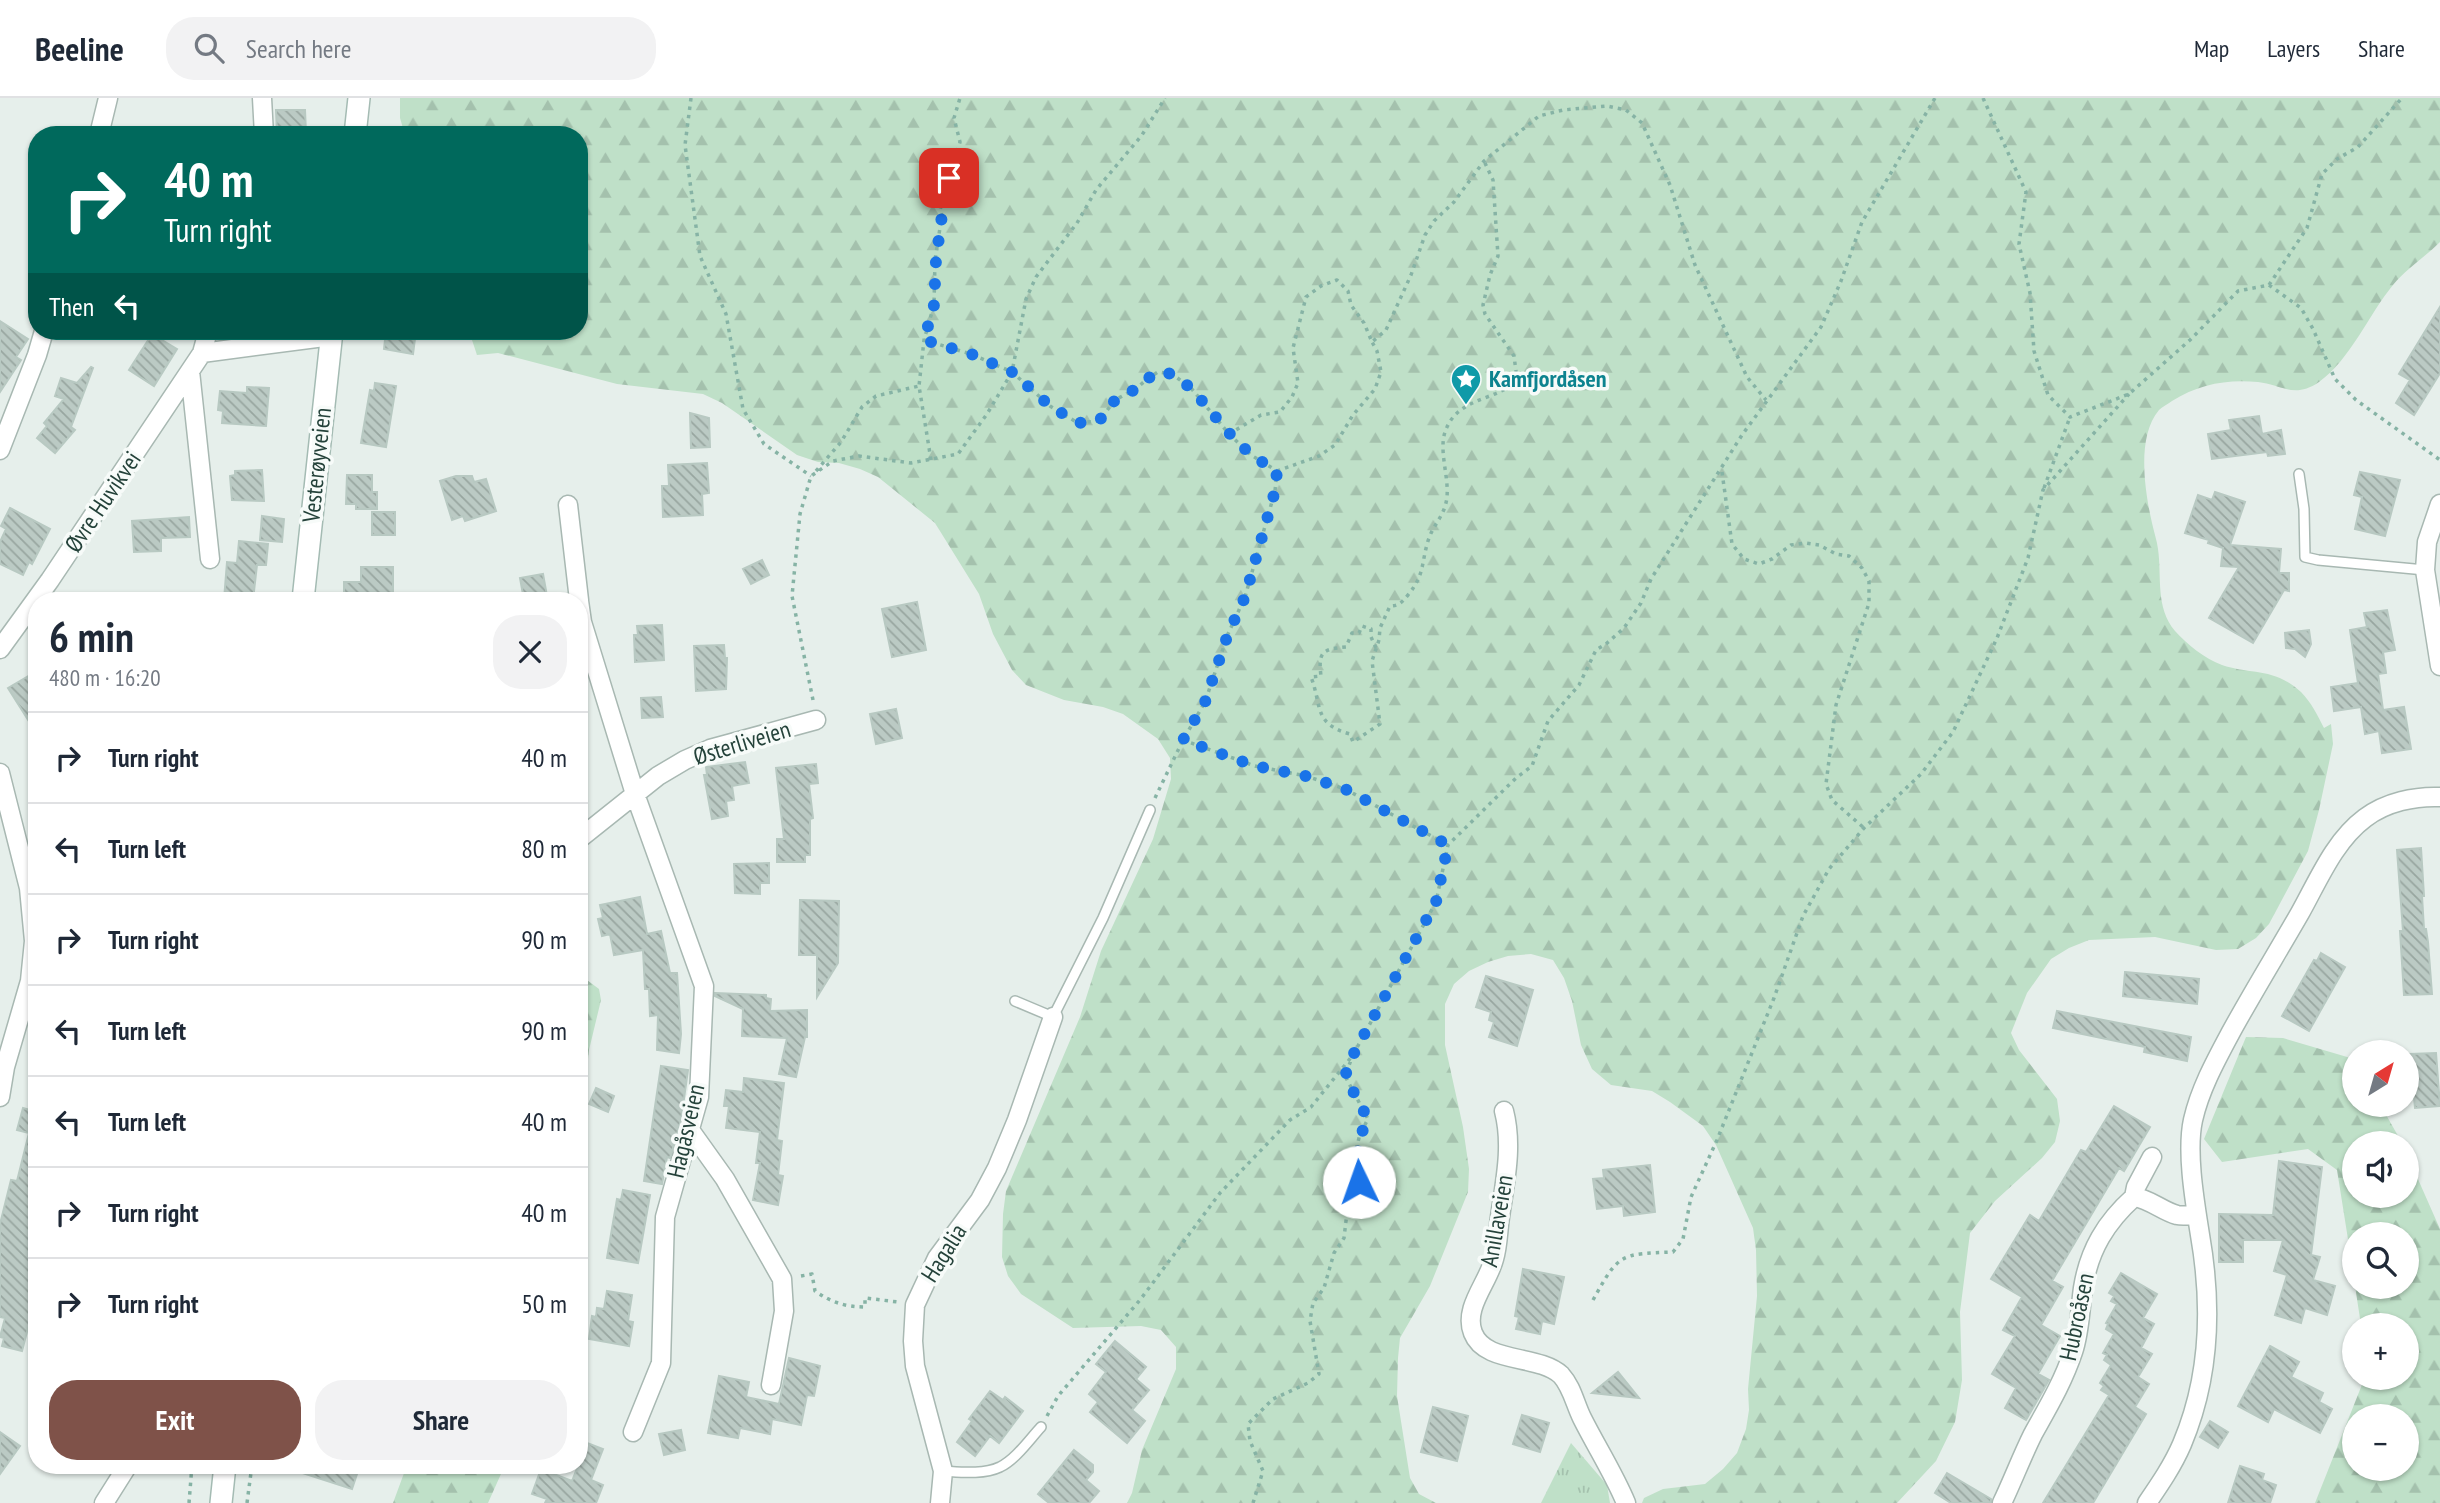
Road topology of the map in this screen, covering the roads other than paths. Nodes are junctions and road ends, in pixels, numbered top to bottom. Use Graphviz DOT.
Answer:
graph roads {
  1 [pos="108,98"];
  2 [pos="262,98"];
  3 [pos="359,98"];
  4 [pos="101,126"];
  5 [pos="264,126"];
  6 [pos="356,126"];
  7 [pos="41,340"];
  8 [pos="206,340"];
  9 [pos="286,340"];
  10 [pos="331,340"];
  11 [pos="202,353"];
  12 [pos="190,371"];
  13 [pos="0,450"];
  14 [pos="2299,474"];
  15 [pos="2440,504"];
  16 [pos="568,505"];
  17 [pos="210,559"];
  18 [pos="2425,570"];
  19 [pos="41,592"];
  20 [pos="304,592"];
  21 [pos="578,592"];
  22 [pos="28,610"];
  23 [pos="588,641"];
  24 [pos="0,649"];
  25 [pos="2440,666"];
  26 [pos="816,720"];
  27 [pos="0,773"];
  28 [pos="635,794"];
  29 [pos="2440,797"];
  30 [pos="1150,810"];
  31 [pos="588,832"];
  32 [pos="28,871"];
  33 [pos="28,988"];
  34 [pos="1016,1001"];
  35 [pos="1053,1017"];
  36 [pos="3,1069"];
  37 [pos="0,1097"];
  38 [pos="1504,1111"];
  39 [pos="690,1130"];
  40 [pos="2152,1157"];
  41 [pos="2134,1196"];
  42 [pos="2195,1215"];
  43 [pos="771,1385"];
  44 [pos="1041,1427"];
  45 [pos="633,1432"];
  46 [pos="943,1471"];
  47 [pos="122,1474"];
  48 [pos="224,1474"];
  49 [pos="104,1503"];
  50 [pos="221,1503"];
  51 [pos="940,1503"];
  52 [pos="1626,1503"];
  53 [pos="2002,1503"];
  54 [pos="2147,1503"];
  1 -- 4 [label="street"];
  2 -- 5 [label="street"];
  3 -- 6 [label="main road"];
  7 -- 13 [label="street"];
  8 -- 11 [label="street, Øvre Huvikvei"];
  9 -- 11 [label="street"];
  10 -- 20 [label="main road, Vesterøyveien"];
  11 -- 12 [label="street, Øvre Huvikvei"];
  12 -- 17 [label="street"];
  12 -- 19 [label="street, Øvre Huvikvei"];
  14 -- 18 [label="lane"];
  15 -- 18 [label="street"];
  16 -- 21 [label="street"];
  18 -- 25 [label="street"];
  22 -- 24 [label="street, Øvre Huvikvei"];
  23 -- 28 [label="street"];
  26 -- 28 [label="street, Østerliveien"];
  27 -- 32 [label="street"];
  28 -- 31 [label="street, Østerliveien"];
  28 -- 39 [label="street, Hagåsveien"];
  29 -- 42 [label="street"];
  30 -- 35 [label="lane"];
  33 -- 36 [label="street"];
  34 -- 35 [label="lane"];
  35 -- 46 [label="street, Hagalia"];
  36 -- 37 [label="street"];
  38 -- 52 [label="street, Anillaveien"];
  39 -- 43 [label="street"];
  39 -- 45 [label="street, Hagåsveien"];
  40 -- 41 [label="street, Hubroåsen"];
  41 -- 42 [label="street"];
  41 -- 53 [label="street, Hubroåsen"];
  42 -- 54 [label="street"];
  44 -- 46 [label="lane"];
  46 -- 51 [label="street, Hagalia"];
  47 -- 49 [label="street"];
  48 -- 50 [label="main road"];
}
